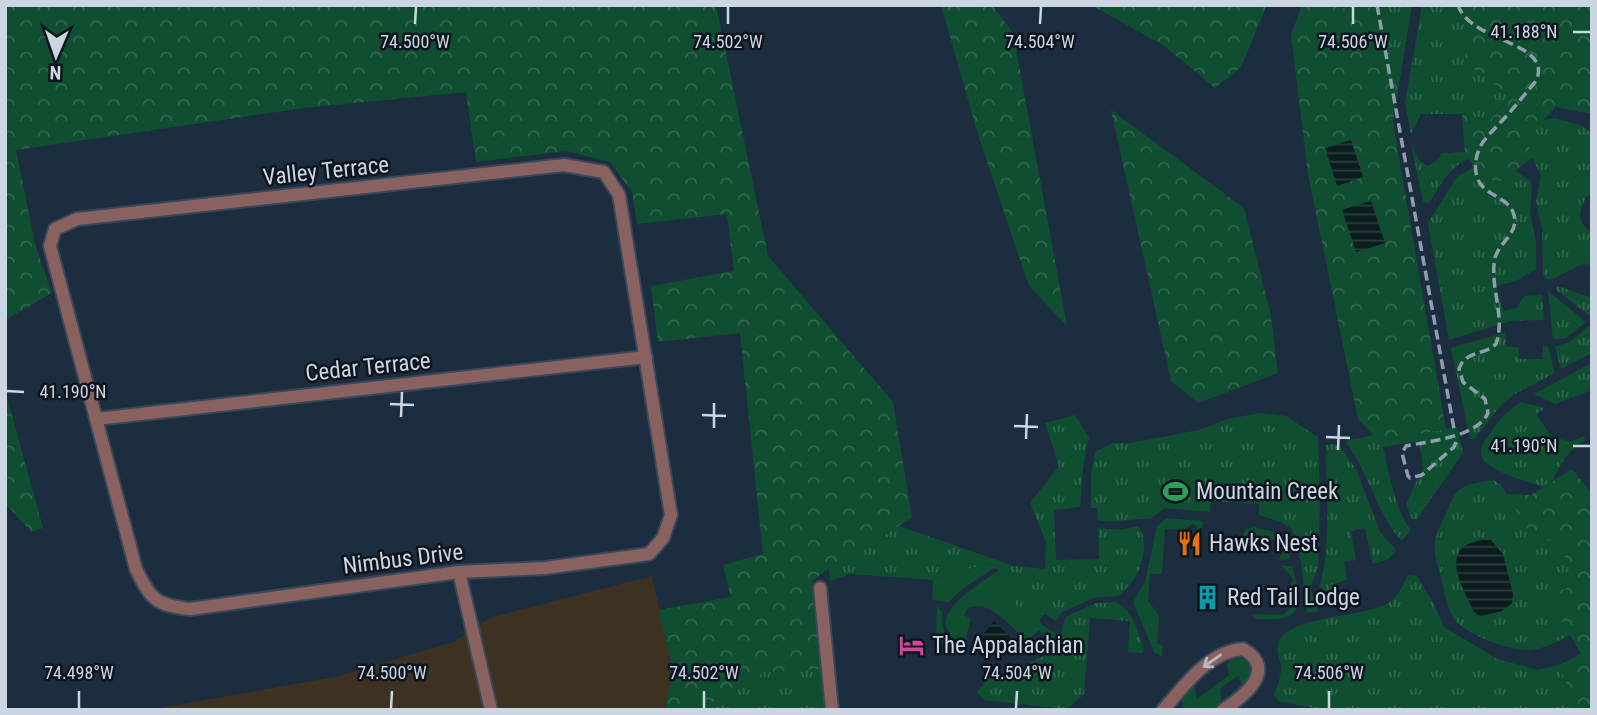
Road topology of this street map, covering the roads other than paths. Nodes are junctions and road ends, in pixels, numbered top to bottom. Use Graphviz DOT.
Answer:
graph roads {
  1 [pos="604,172"];
  2 [pos="55,229"];
  3 [pos="646,356"];
  4 [pos="96,419"];
  5 [pos="459,572"];
  6 [pos="820,588"];
  7 [pos="491,710"];
  8 [pos="832,710"];
  9 [pos="1163,710"];
  10 [pos="1223,710"];
  1 -- 2 [label="street, Valley Terrace"];
  1 -- 3 [label="street, Nimbus Drive"];
  2 -- 4 [label="street, Nimbus Drive"];
  3 -- 4 [label="street, Cedar Terrace"];
  3 -- 5 [label="street, Nimbus Drive"];
  4 -- 5 [label="street, Nimbus Drive"];
  5 -- 7 [label="street"];
  6 -- 8 [label="street"];
  10 -- 9 [label="street, one-way"];
}
